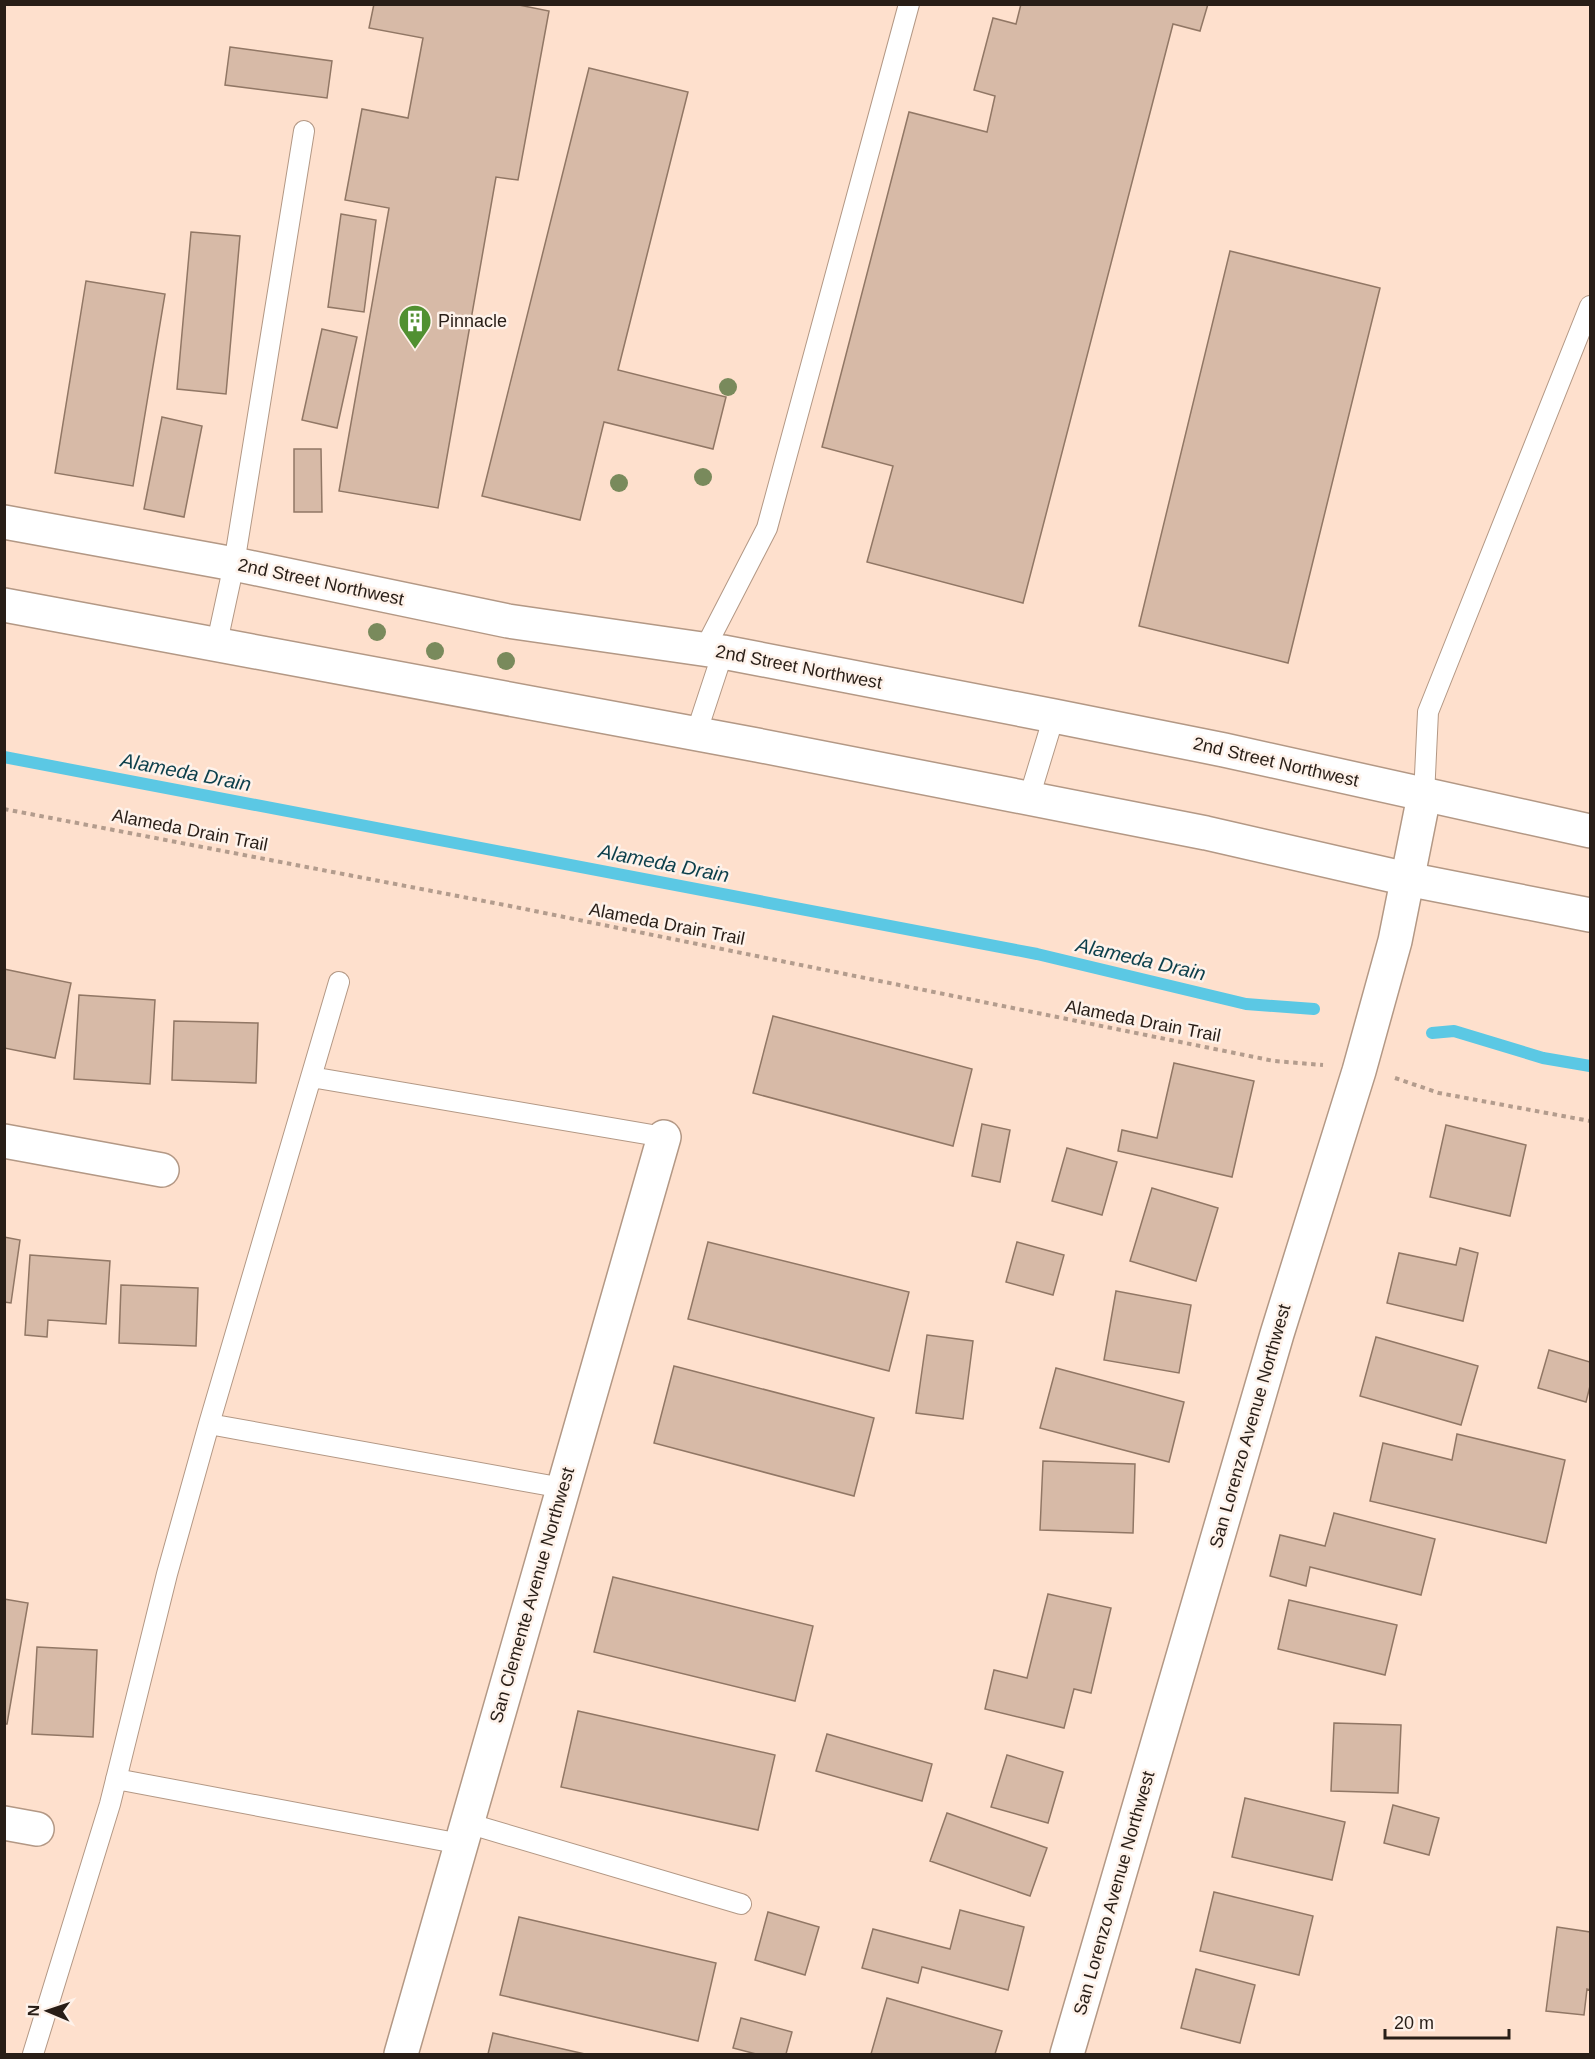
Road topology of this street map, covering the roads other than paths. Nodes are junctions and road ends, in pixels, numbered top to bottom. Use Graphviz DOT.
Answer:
graph roads {
  1 [pos="909,4"];
  2 [pos="304,131"];
  3 [pos="1590,306"];
  4 [pos="4,522"];
  5 [pos="234,564"];
  6 [pos="4,605"];
  7 [pos="216,647"];
  8 [pos="713,651"];
  9 [pos="1054,716"];
  10 [pos="696,734"];
  11 [pos="1424,796"];
  12 [pos="1029,798"];
  13 [pos="1590,831"];
  14 [pos="1407,879"];
  15 [pos="1590,915"];
  16 [pos="339,982"];
  17 [pos="310,1077"];
  18 [pos="664,1137"];
  19 [pos="4,1140"];
  20 [pos="162,1170"];
  21 [pos="209,1424"];
  22 [pos="563,1488"];
  23 [pos="116,1779"];
  24 [pos="4,1823"];
  25 [pos="36,1829"];
  26 [pos="464,1834"];
  27 [pos="741,1904"];
  28 [pos="33,2055"];
  29 [pos="401,2055"];
  30 [pos="1067,2055"];
  1 -- 8 [label="lane"];
  2 -- 5 [label="lane"];
  3 -- 11 [label="lane"];
  4 -- 5 [label="main road, 2nd Street Northwest"];
  5 -- 7 [label="lane"];
  5 -- 8 [label="main road, 2nd Street Northwest"];
  6 -- 7 [label="main road"];
  7 -- 10 [label="main road"];
  8 -- 9 [label="main road, 2nd Street Northwest"];
  8 -- 10 [label="lane"];
  9 -- 11 [label="main road, 2nd Street Northwest"];
  9 -- 12 [label="lane"];
  10 -- 12 [label="main road"];
  11 -- 13 [label="main road, 2nd Street Northwest"];
  11 -- 14 [label="main road, San Lorenzo Avenue Northwest"];
  12 -- 14 [label="main road"];
  14 -- 15 [label="main road"];
  14 -- 30 [label="main road, San Lorenzo Avenue Northwest"];
  16 -- 17 [label="lane"];
  17 -- 18 [label="lane"];
  17 -- 21 [label="lane"];
  18 -- 22 [label="main road, San Clemente Avenue Northwest"];
  19 -- 20 [label="main road"];
  21 -- 22 [label="lane"];
  21 -- 23 [label="lane"];
  22 -- 26 [label="main road, San Clemente Avenue Northwest"];
  23 -- 26 [label="lane"];
  23 -- 28 [label="lane"];
  24 -- 25 [label="main road"];
  26 -- 27 [label="lane"];
  26 -- 29 [label="main road, San Clemente Avenue Northwest"];
}
